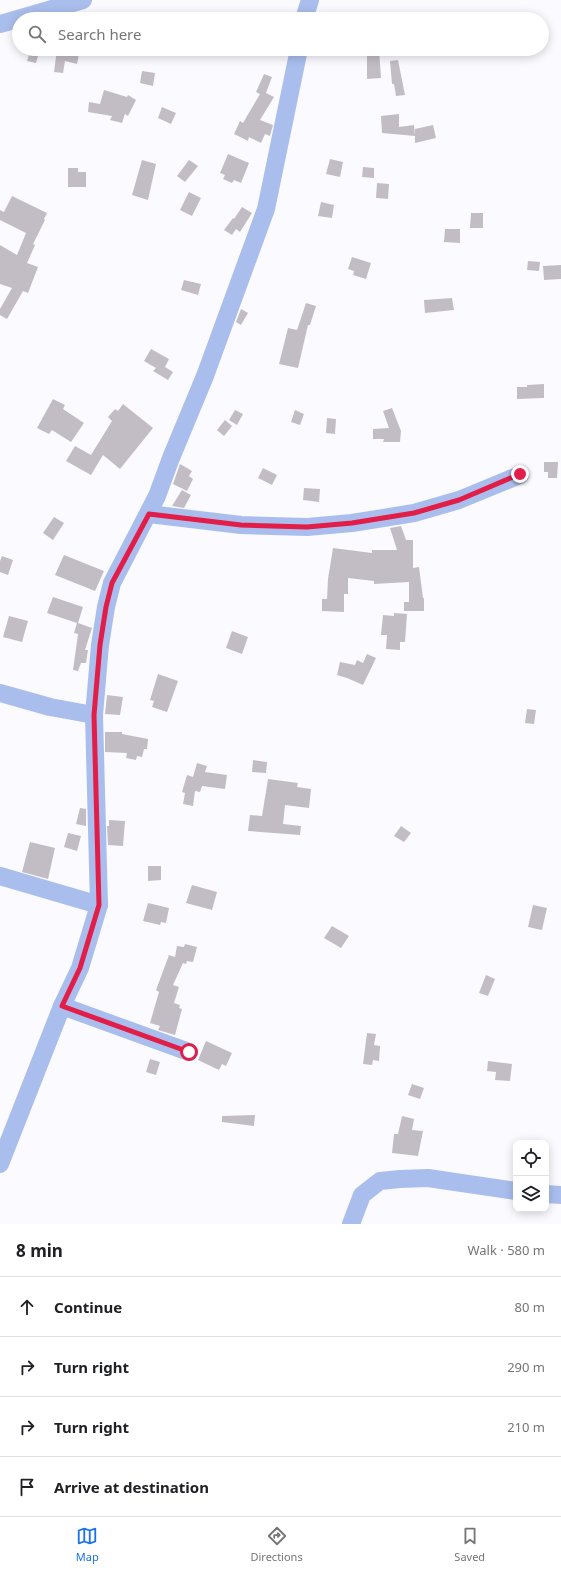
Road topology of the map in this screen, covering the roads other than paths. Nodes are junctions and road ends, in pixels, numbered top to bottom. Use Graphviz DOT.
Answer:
graph roads {
  1 [pos="83,0"];
  2 [pos="310,0"];
  3 [pos="42,12"];
  4 [pos="306,12"];
  5 [pos="12,21"];
  6 [pos="0,24"];
  7 [pos="298,56"];
  8 [pos="520,474"];
  9 [pos="149,514"];
  10 [pos="0,693"];
  11 [pos="94,715"];
  12 [pos="0,876"];
  13 [pos="99,905"];
  14 [pos="62,1006"];
  15 [pos="189,1052"];
  16 [pos="0,1164"];
  17 [pos="513,1191"];
  18 [pos="549,1194"];
  19 [pos="561,1195"];
  20 [pos="351,1224"];
  1 -- 3 [label="street"];
  2 -- 4 [label="street"];
  5 -- 6 [label="street"];
  7 -- 9 [label="street"];
  8 -- 9 [label="street"];
  9 -- 11 [label="street"];
  10 -- 11 [label="street"];
  11 -- 13 [label="street"];
  12 -- 13 [label="street"];
  13 -- 14 [label="street"];
  14 -- 15 [label="street"];
  14 -- 16 [label="street"];
  17 -- 20 [label="street"];
  18 -- 19 [label="street"];
}
